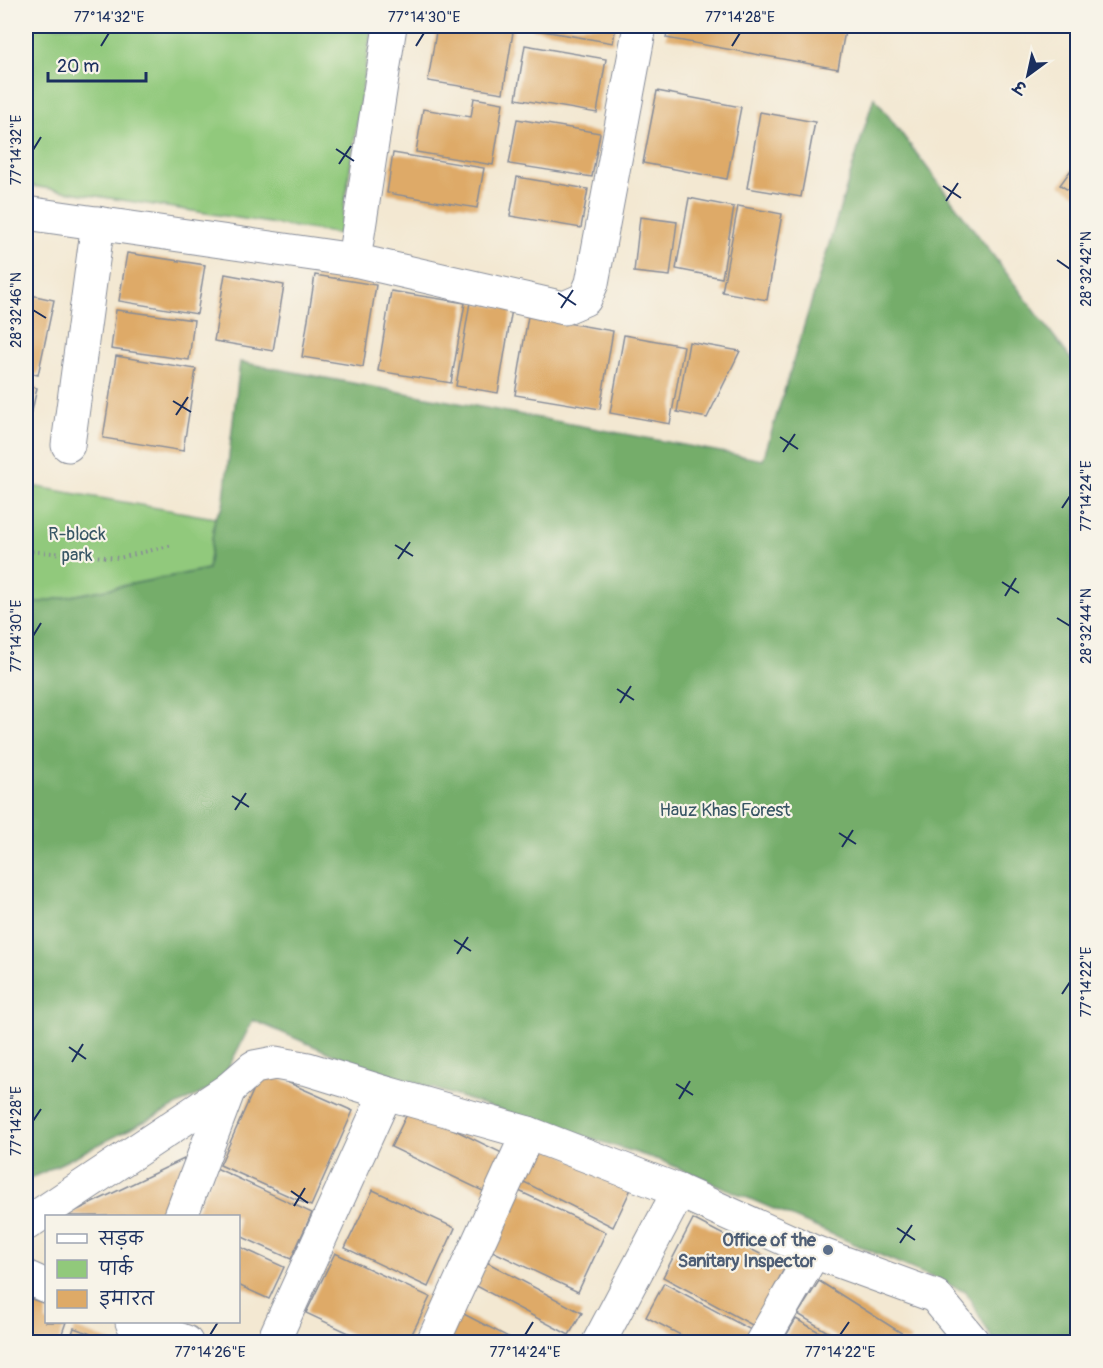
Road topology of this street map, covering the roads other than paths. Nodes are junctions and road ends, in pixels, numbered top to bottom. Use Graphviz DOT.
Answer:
graph roads {
  1 [pos="390,26"];
  2 [pos="640,26"];
  3 [pos="26,213"];
  4 [pos="98,223"];
  5 [pos="354,260"];
  6 [pos="68,445"];
  7 [pos="229,1089"];
  8 [pos="386,1093"];
  9 [pos="528,1133"];
  10 [pos="679,1191"];
  11 [pos="181,1215"];
  12 [pos="26,1224"];
  13 [pos="814,1252"];
  14 [pos="26,1277"];
  15 [pos="45,1286"];
  16 [pos="140,1323"];
  17 [pos="954,1334"];
  18 [pos="186,1342"];
  19 [pos="273,1342"];
  20 [pos="433,1342"];
  21 [pos="599,1342"];
  22 [pos="762,1342"];
  1 -- 5 [label="street"];
  2 -- 5 [label="street"];
  3 -- 4 [label="street"];
  4 -- 5 [label="street"];
  4 -- 6 [label="street"];
  7 -- 8 [label="street"];
  7 -- 11 [label="street"];
  7 -- 12 [label="street"];
  8 -- 9 [label="street"];
  8 -- 19 [label="street"];
  9 -- 10 [label="street"];
  9 -- 20 [label="street"];
  10 -- 13 [label="street"];
  10 -- 21 [label="street"];
  13 -- 17 [label="street"];
  13 -- 22 [label="street"];
  14 -- 15 [label="street"];
  16 -- 18 [label="street"];
}
